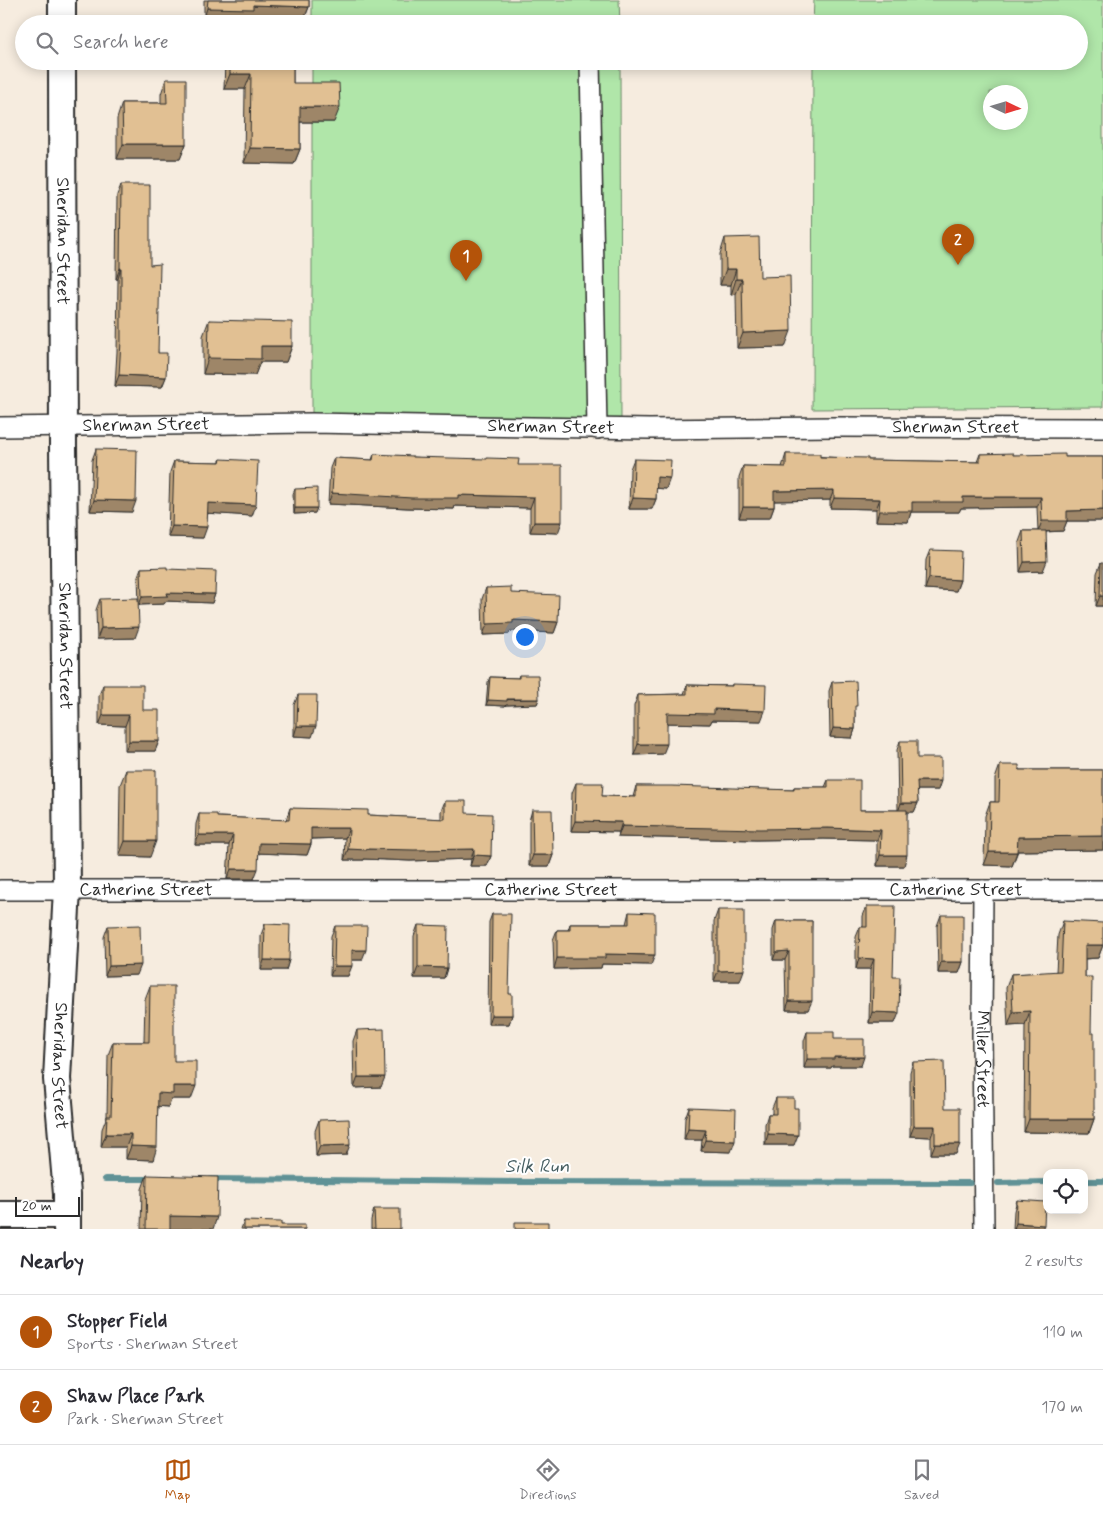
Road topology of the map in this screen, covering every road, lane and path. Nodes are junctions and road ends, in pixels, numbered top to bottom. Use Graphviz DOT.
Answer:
graph roads {
  1 [pos="62,0"];
  2 [pos="62,15"];
  3 [pos="62,70"];
  4 [pos="590,70"];
  5 [pos="63,426"];
  6 [pos="0,427"];
  7 [pos="1103,428"];
  8 [pos="597,429"];
  9 [pos="0,890"];
  10 [pos="67,890"];
  11 [pos="983,890"];
  12 [pos="1103,890"];
  13 [pos="0,1215"];
  14 [pos="67,1222"];
  15 [pos="984,1229"];
  1 -- 2 [label="street"];
  3 -- 5 [label="street, Sheridan Street"];
  4 -- 8 [label="street"];
  5 -- 6 [label="street, Sherman Street"];
  5 -- 8 [label="street, Sherman Street"];
  5 -- 10 [label="street, Sheridan Street"];
  7 -- 8 [label="street, Sherman Street"];
  9 -- 10 [label="street, Catherine Street"];
  10 -- 11 [label="street, Catherine Street"];
  10 -- 14 [label="street, Sheridan Street"];
  11 -- 12 [label="street, Catherine Street"];
  11 -- 15 [label="street, Miller Street"];
  13 -- 14 [label="street"];
}
